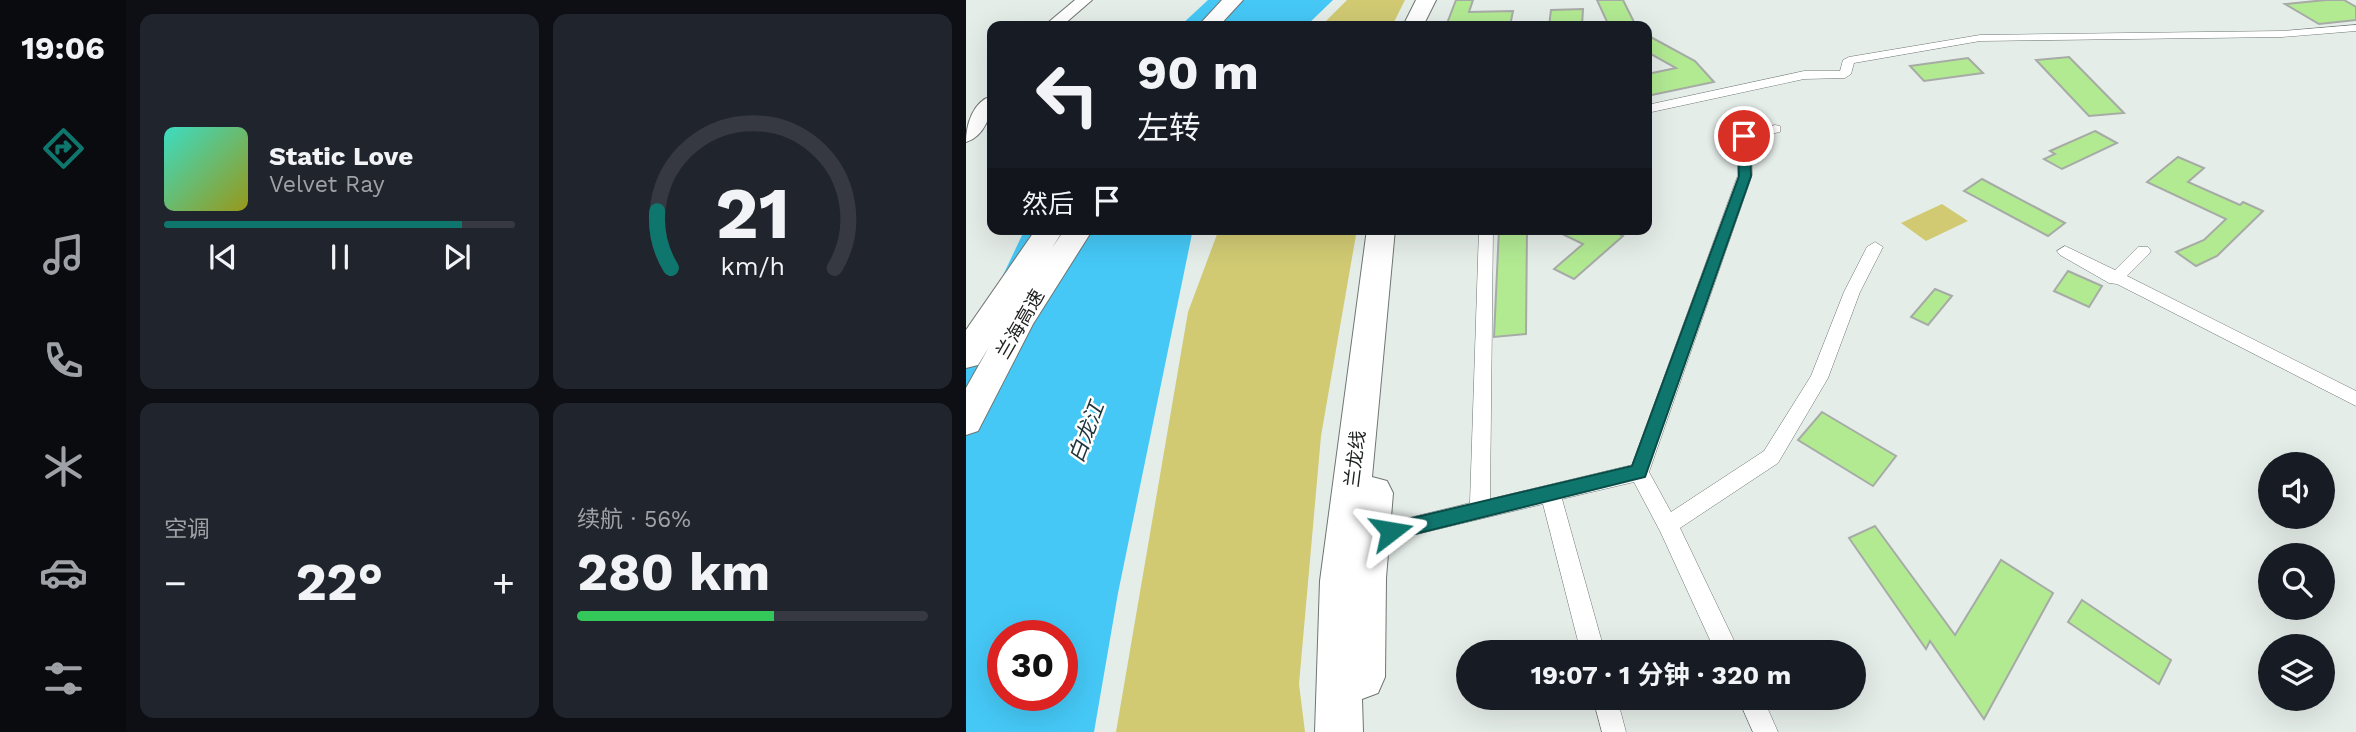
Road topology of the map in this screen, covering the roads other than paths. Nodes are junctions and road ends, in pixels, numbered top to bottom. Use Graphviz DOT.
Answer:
graph roads {
  1 [pos="1058,0"];
  2 [pos="1084,0"];
  3 [pos="1233,0"];
  4 [pos="1253,0"];
  5 [pos="1426,0"];
  6 [pos="1442,0"];
  7 [pos="1052,21"];
  8 [pos="1057,21"];
  9 [pos="1213,21"];
  10 [pos="1234,21"];
  11 [pos="1416,21"];
  12 [pos="1432,21"];
  13 [pos="2353,31"];
  14 [pos="1652,108"];
  15 [pos="987,109"];
  16 [pos="1775,129"];
  17 [pos="966,136"];
  18 [pos="1046,235"];
  19 [pos="1075,235"];
  20 [pos="1381,235"];
  21 [pos="1400,235"];
  22 [pos="1486,235"];
  23 [pos="1875,247"];
  24 [pos="2065,251"];
  25 [pos="2143,251"];
  26 [pos="2115,279"];
  27 [pos="966,356"];
  28 [pos="2356,399"];
  29 [pos="966,421"];
  30 [pos="1639,472"];
  31 [pos="1550,493"];
  32 [pos="1480,510"];
  33 [pos="1668,525"];
  34 [pos="1357,540"];
  35 [pos="1590,640"];
  36 [pos="1722,640"];
  37 [pos="1608,710"];
  38 [pos="1756,710"];
  39 [pos="1339,732"];
  40 [pos="1361,732"];
  41 [pos="1614,732"];
  42 [pos="1766,732"];
  1 -- 7 [label="street"];
  2 -- 8 [label="street"];
  3 -- 9 [label="highway"];
  4 -- 10 [label="highway"];
  5 -- 11 [label="highway"];
  6 -- 12 [label="highway"];
  13 -- 14 [label="street"];
  15 -- 17 [label="street"];
  16 -- 30 [label="street"];
  18 -- 27 [label="highway, 兰海高速"];
  19 -- 29 [label="highway, 兰海高速"];
  20 -- 34 [label="highway, 兰龙线"];
  21 -- 34 [label="highway, 兰龙线"];
  22 -- 32 [label="street"];
  23 -- 33 [label="street"];
  24 -- 26 [label="street"];
  25 -- 26 [label="street"];
  26 -- 28 [label="street"];
  30 -- 31 [label="street"];
  30 -- 33 [label="street"];
  31 -- 32 [label="street"];
  31 -- 35 [label="street"];
  32 -- 34 [label="street"];
  33 -- 36 [label="street"];
  34 -- 39 [label="highway, 兰龙线"];
  34 -- 40 [label="highway, 兰龙线"];
  37 -- 41 [label="street"];
  38 -- 42 [label="street"];
}
